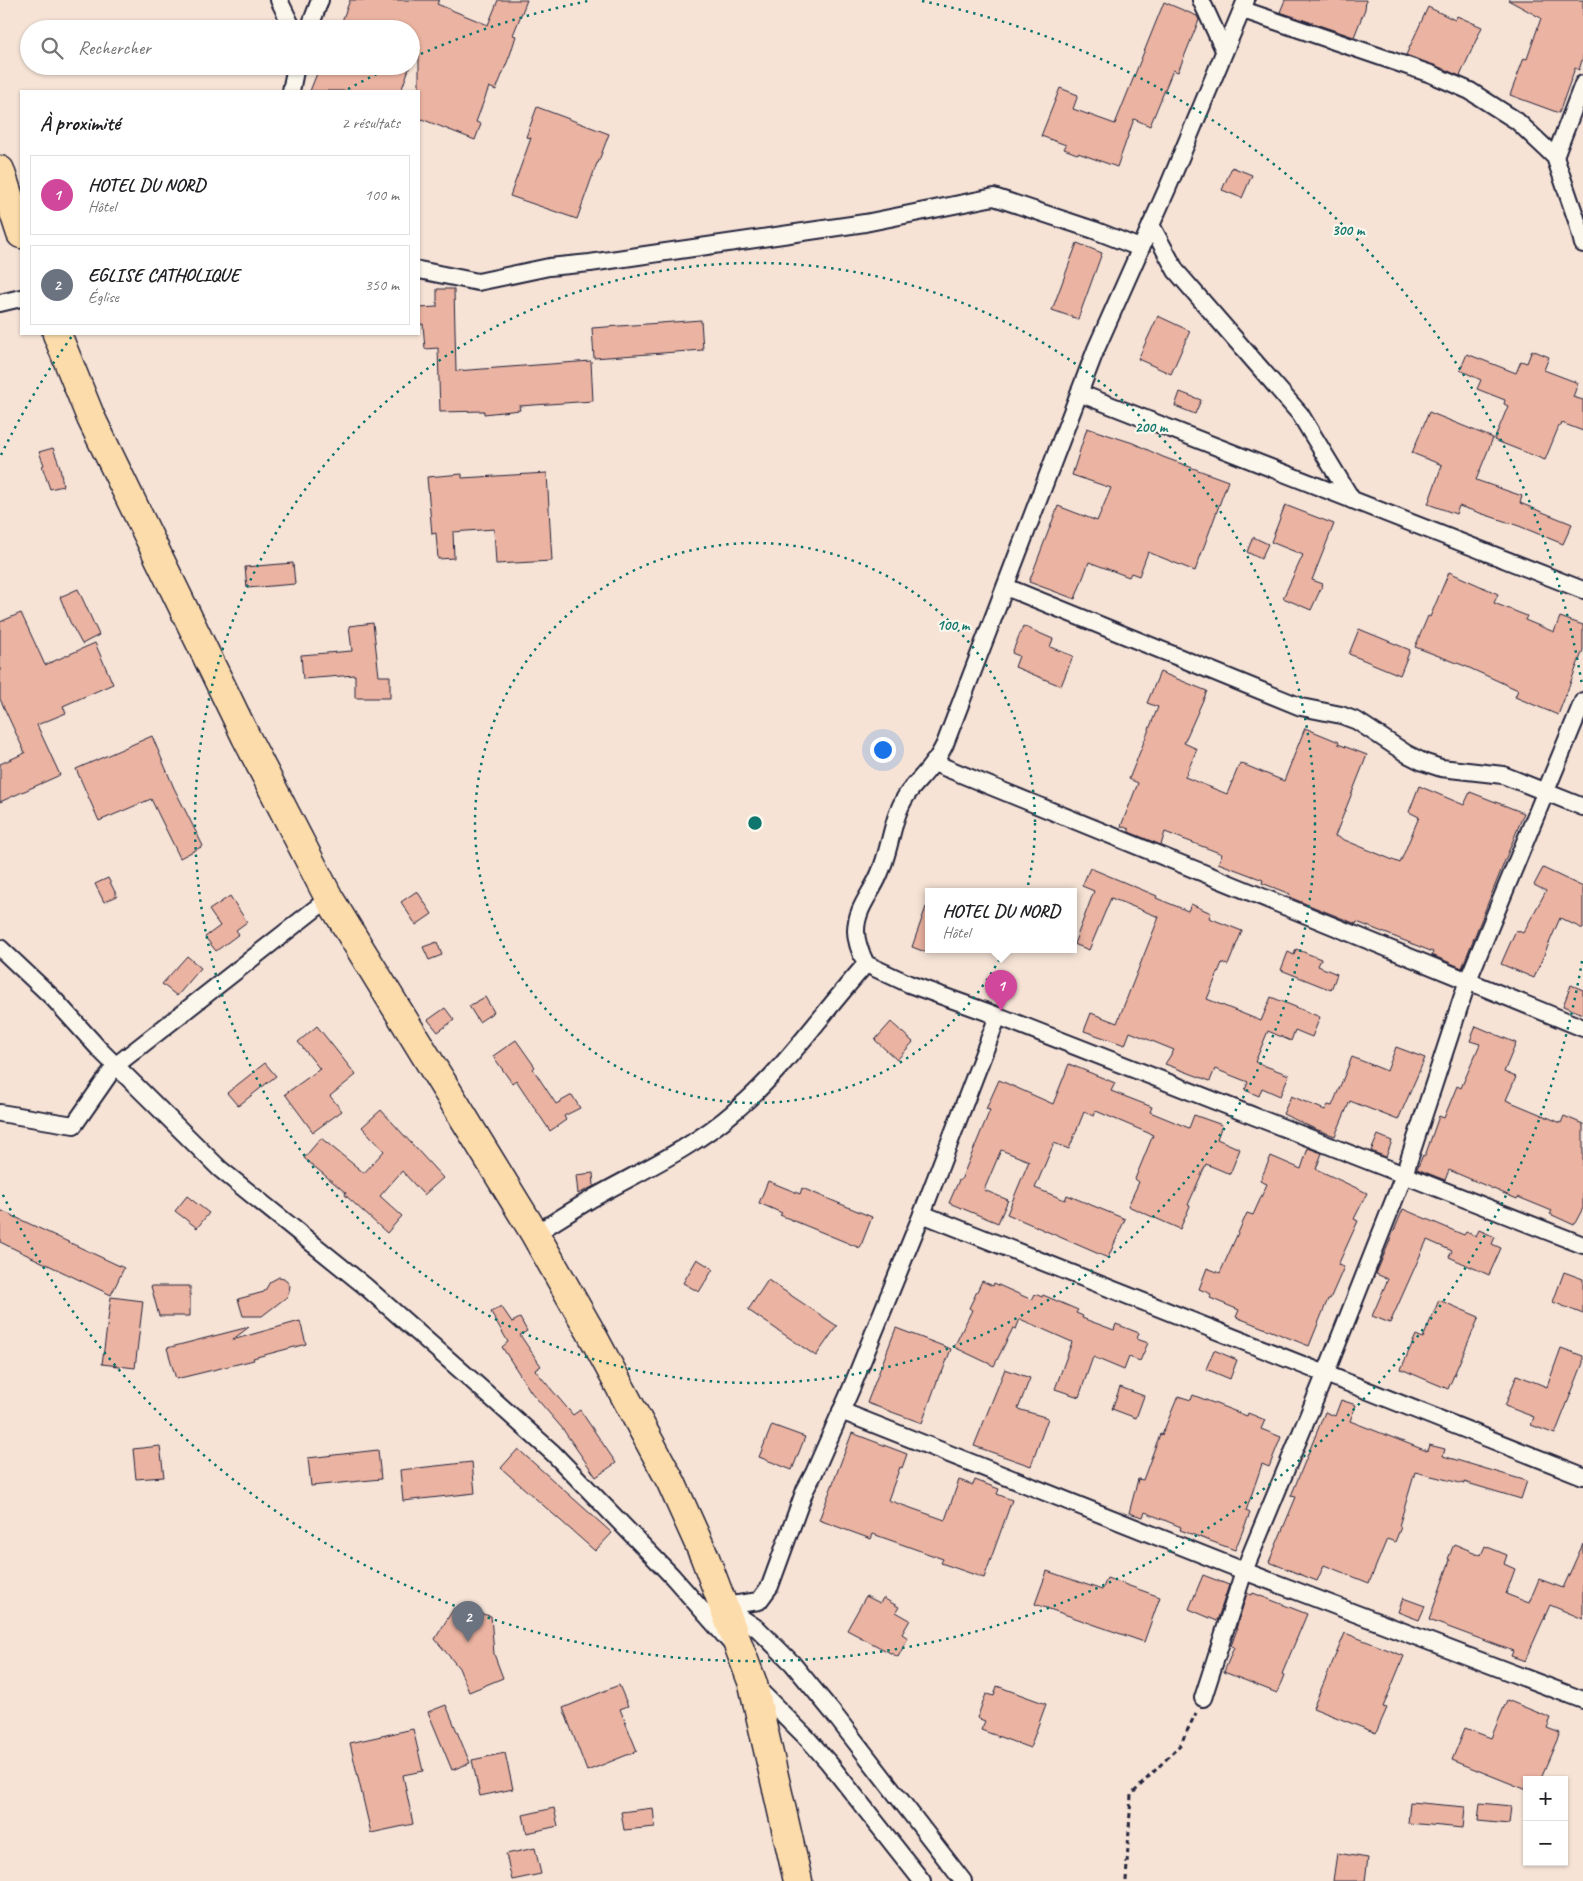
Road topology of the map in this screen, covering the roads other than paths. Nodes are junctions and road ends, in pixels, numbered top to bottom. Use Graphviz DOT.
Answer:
graph roads {
  1 [pos="279,0"];
  2 [pos="320,0"];
  3 [pos="1202,0"];
  4 [pos="1244,5"];
  5 [pos="289,20"];
  6 [pos="312,20"];
  7 [pos="1224,50"];
  8 [pos="294,75"];
  9 [pos="1583,84"];
  10 [pos="291,90"];
  11 [pos="1555,157"];
  12 [pos="0,170"];
  13 [pos="1151,225"];
  14 [pos="20,231"];
  15 [pos="1583,244"];
  16 [pos="1140,248"];
  17 [pos="420,270"];
  18 [pos="20,298"];
  19 [pos="0,303"];
  20 [pos="57,335"];
  21 [pos="1078,393"];
  22 [pos="1352,500"];
  23 [pos="1006,587"];
  24 [pos="1583,590"];
  25 [pos="1583,701"];
  26 [pos="934,763"];
  27 [pos="1546,792"];
  28 [pos="1583,807"];
  29 [pos="329,898"];
  30 [pos="0,948"];
  31 [pos="866,964"];
  32 [pos="1468,980"];
  33 [pos="998,1016"];
  34 [pos="1583,1028"];
  35 [pos="116,1066"];
  36 [pos="0,1113"];
  37 [pos="1404,1175"];
  38 [pos="922,1214"];
  39 [pos="535,1234"];
  40 [pos="1583,1245"];
  41 [pos="1326,1375"];
  42 [pos="841,1411"];
  43 [pos="1583,1476"];
  44 [pos="1244,1571"];
  45 [pos="724,1606"];
  46 [pos="741,1654"];
  47 [pos="753,1684"];
  48 [pos="1203,1698"];
  49 [pos="1583,1700"];
  50 [pos="798,1881"];
  51 [pos="922,1881"];
  52 [pos="964,1881"];
  1 -- 5 [label="street"];
  2 -- 6 [label="street"];
  3 -- 7 [label="street"];
  4 -- 7 [label="street"];
  4 -- 11 [label="street"];
  7 -- 13 [label="street"];
  8 -- 10 [label="street"];
  9 -- 11 [label="street"];
  11 -- 15 [label="street"];
  12 -- 14 [label="highway"];
  13 -- 16 [label="street"];
  13 -- 22 [label="street"];
  16 -- 17 [label="street"];
  16 -- 21 [label="street"];
  18 -- 19 [label="street"];
  20 -- 29 [label="highway"];
  21 -- 22 [label="street"];
  21 -- 23 [label="street"];
  22 -- 24 [label="street"];
  23 -- 26 [label="street"];
  23 -- 27 [label="street"];
  25 -- 27 [label="street"];
  26 -- 31 [label="street"];
  26 -- 32 [label="street"];
  27 -- 28 [label="street"];
  27 -- 32 [label="street"];
  29 -- 35 [label="street"];
  29 -- 39 [label="highway"];
  30 -- 35 [label="street"];
  31 -- 33 [label="street"];
  31 -- 39 [label="street"];
  32 -- 34 [label="street"];
  32 -- 37 [label="street"];
  33 -- 37 [label="street"];
  33 -- 38 [label="street"];
  35 -- 36 [label="street"];
  35 -- 46 [label="street"];
  37 -- 40 [label="street"];
  37 -- 41 [label="street"];
  38 -- 41 [label="street"];
  38 -- 42 [label="street"];
  39 -- 45 [label="highway"];
  41 -- 43 [label="street"];
  41 -- 44 [label="street"];
  42 -- 44 [label="street"];
  42 -- 45 [label="street"];
  44 -- 48 [label="street"];
  44 -- 49 [label="street"];
  45 -- 46 [label="highway"];
  45 -- 52 [label="street"];
  46 -- 47 [label="highway"];
  47 -- 50 [label="highway"];
  47 -- 51 [label="street"];
}
